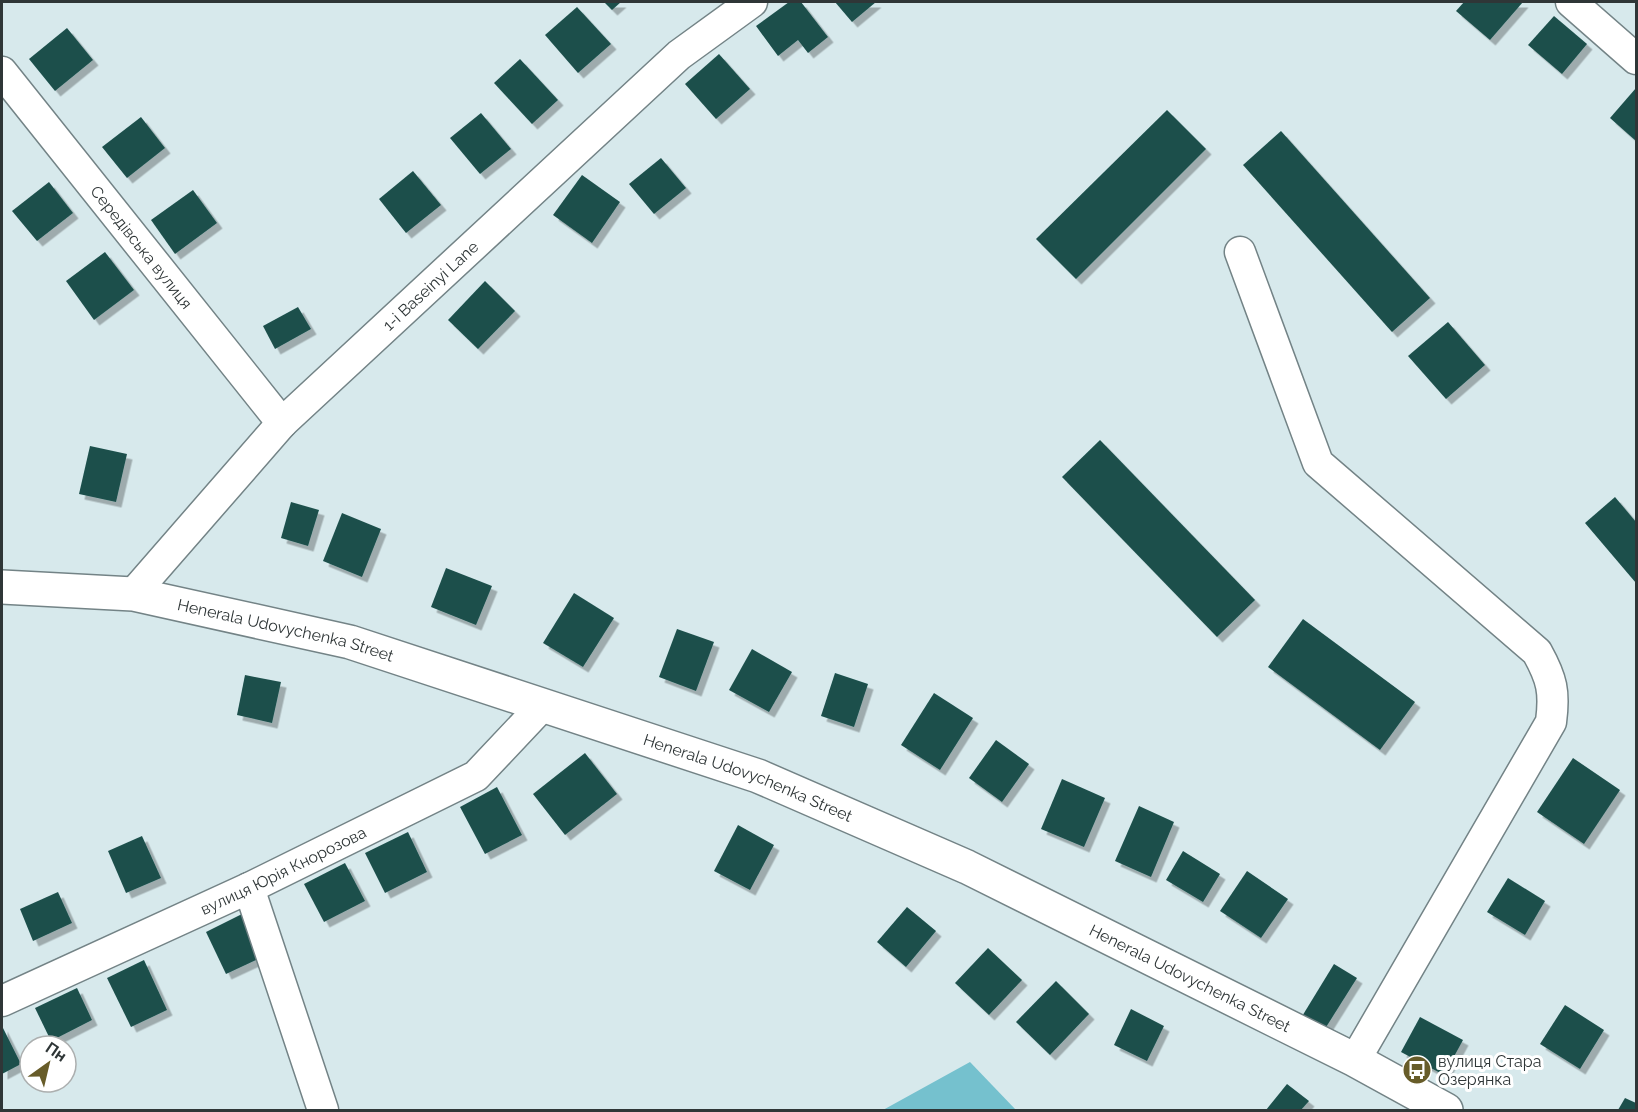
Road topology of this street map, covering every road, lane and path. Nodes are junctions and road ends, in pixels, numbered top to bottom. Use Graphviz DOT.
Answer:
graph roads {
  1 [pos="752,2"];
  2 [pos="1571,2"];
  3 [pos="1636,59"];
  4 [pos="2,72"];
  5 [pos="1240,252"];
  6 [pos="282,423"];
  7 [pos="2,587"];
  8 [pos="133,594"];
  9 [pos="543,705"];
  10 [pos="249,888"];
  11 [pos="2,1001"];
  12 [pos="1355,1060"];
  13 [pos="323,1110"];
  14 [pos="1446,1110"];
  1 -- 6 [label="street, 1-i Baseinyi Lane"];
  2 -- 3 [label="street"];
  4 -- 6 [label="street, Середівська вулиця"];
  5 -- 12 [label="street"];
  6 -- 8 [label="street, 1-i Baseinyi Lane"];
  7 -- 8 [label="main road, Henerala Udovychenka Street"];
  8 -- 9 [label="main road, Henerala Udovychenka Street"];
  9 -- 10 [label="street, вулиця Юрія Кнорозова"];
  9 -- 12 [label="main road, Henerala Udovychenka Street"];
  10 -- 11 [label="street, вулиця Юрія Кнорозова"];
  10 -- 13 [label="street"];
  12 -- 14 [label="main road, Henerala Udovychenka Street"];
}
